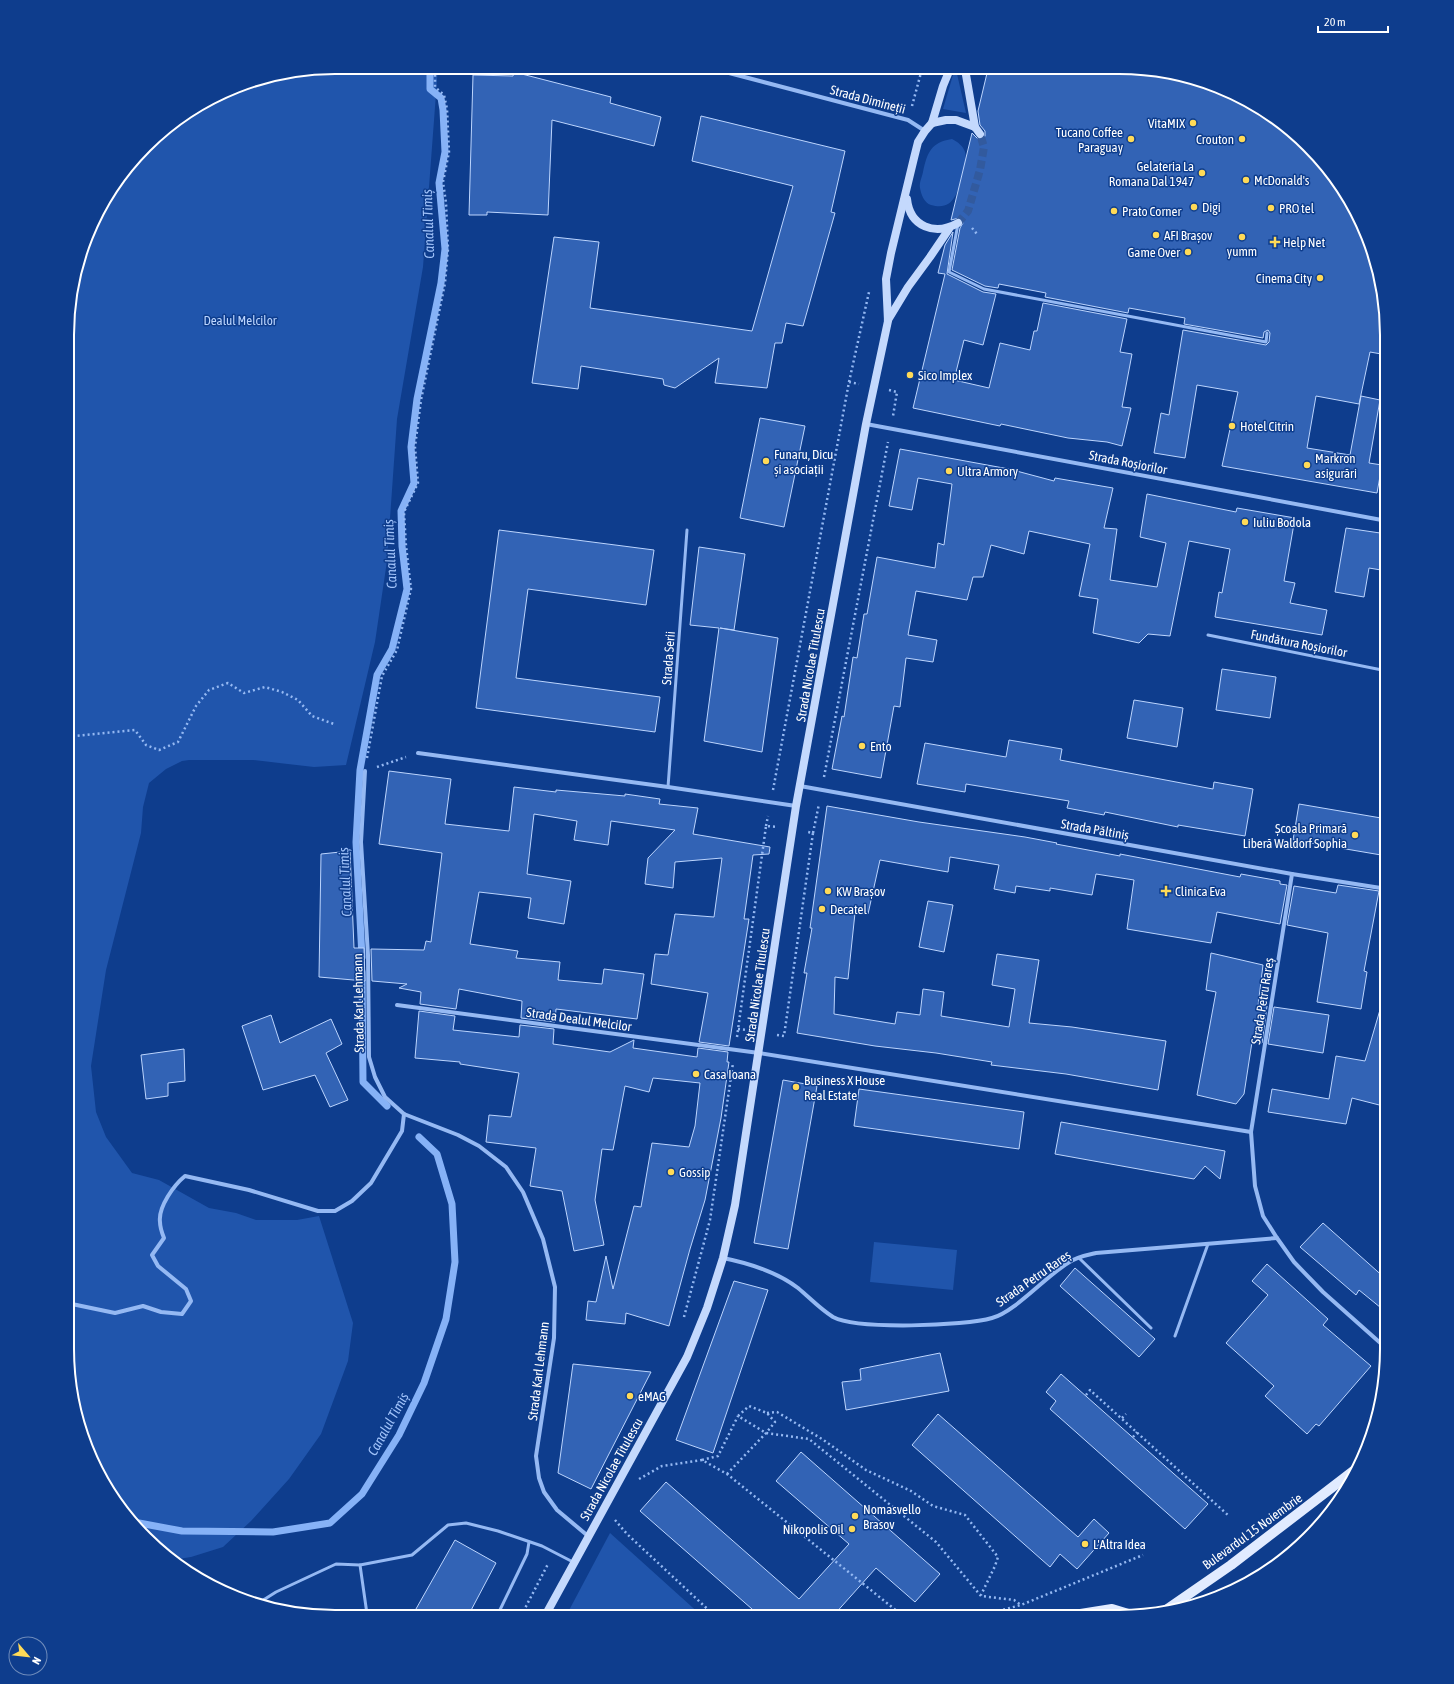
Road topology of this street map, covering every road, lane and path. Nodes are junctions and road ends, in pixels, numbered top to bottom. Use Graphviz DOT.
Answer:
graph roads {
  1 [pos="435,74"];
  2 [pos="738,74"];
  3 [pos="948,74"];
  4 [pos="966,74"];
  5 [pos="932,123"];
  6 [pos="925,131"];
  7 [pos="906,192"];
  8 [pos="958,223"];
  9 [pos="949,229"];
  10 [pos="888,321"];
  11 [pos="1267,333"];
  12 [pos="866,424"];
  13 [pos="1380,520"];
  14 [pos="687,530"];
  15 [pos="1208,635"];
  16 [pos="1380,670"];
  17 [pos="334,724"];
  18 [pos="74,736"];
  19 [pos="418,753"];
  20 [pos="365,771"];
  21 [pos="800,786"];
  22 [pos="668,787"];
  23 [pos="796,806"];
  24 [pos="792,829"];
  25 [pos="1292,874"];
  26 [pos="1380,888"];
  27 [pos="397,1005"];
  28 [pos="738,1029"];
  29 [pos="762,1032"];
  30 [pos="736,1050"];
  31 [pos="759,1053"];
  32 [pos="404,1114"];
  33 [pos="1251,1132"];
  34 [pos="1276,1238"];
  35 [pos="1208,1244"];
  36 [pos="722,1258"];
  37 [pos="1079,1258"];
  38 [pos="74,1304"];
  39 [pos="684,1319"];
  40 [pos="1151,1328"];
  41 [pos="1175,1336"];
  42 [pos="1380,1343"];
  43 [pos="1086,1395"];
  44 [pos="767,1413"];
  45 [pos="1126,1414"];
  46 [pos="738,1416"];
  47 [pos="1122,1418"];
  48 [pos="1138,1432"];
  49 [pos="766,1434"];
  50 [pos="1133,1437"];
  51 [pos="702,1460"];
  52 [pos="726,1474"];
  53 [pos="1346,1476"];
  54 [pos="636,1480"];
  55 [pos="602,1509"];
  56 [pos="1229,1516"];
  57 [pos="588,1536"];
  58 [pos="529,1542"];
  59 [pos="555,1552"];
  60 [pos="1143,1555"];
  61 [pos="573,1562"];
  62 [pos="360,1565"];
  63 [pos="981,1596"];
  64 [pos="263,1600"];
  65 [pos="1175,1604"];
  66 [pos="1021,1605"];
  67 [pos="366,1610"];
  68 [pos="500,1610"];
  69 [pos="524,1610"];
  70 [pos="548,1610"];
  71 [pos="709,1610"];
  72 [pos="896,1610"];
  73 [pos="1002,1610"];
  1 -- 20 [label="path"];
  2 -- 6 [label="street, Strada Dimineții"];
  3 -- 5 [label="street, Strada Nicolae Titulescu"];
  4 -- 5 [label="street"];
  5 -- 6 [label="street, Strada Nicolae Titulescu"];
  6 -- 7 [label="street, Strada Nicolae Titulescu"];
  7 -- 9 [label="street, Strada Nicolae Titulescu"];
  7 -- 10 [label="street, Strada Nicolae Titulescu"];
  8 -- 9 [label="street, Strada Nicolae Titulescu"];
  8 -- 11 [label="lane"];
  9 -- 10 [label="street, Strada Nicolae Titulescu"];
  10 -- 12 [label="street, Strada Nicolae Titulescu"];
  12 -- 13 [label="street, Strada Roșiorilor"];
  12 -- 21 [label="street, Strada Nicolae Titulescu"];
  14 -- 22 [label="lane, Strada Serii"];
  15 -- 16 [label="lane, Fundătura Roșiorilor"];
  17 -- 18 [label="path"];
  19 -- 20 [label="path"];
  19 -- 22 [label="street"];
  20 -- 32 [label="street, Strada Karl Lehmann"];
  21 -- 23 [label="street, Strada Nicolae Titulescu"];
  21 -- 25 [label="street, Strada Păltiniș"];
  22 -- 23 [label="street"];
  23 -- 24 [label="street, Strada Nicolae Titulescu"];
  24 -- 28 [label="path"];
  24 -- 29 [label="street, Strada Nicolae Titulescu"];
  24 -- 29 [label="path"];
  25 -- 26 [label="street, Strada Păltiniș"];
  25 -- 33 [label="street, Strada Petru Rareș"];
  27 -- 30 [label="street, Strada Dealul Melcilor"];
  28 -- 29 [label="path"];
  28 -- 30 [label="path"];
  29 -- 31 [label="street, Strada Nicolae Titulescu"];
  30 -- 31 [label="street, Strada Dealul Melcilor"];
  30 -- 39 [label="path"];
  31 -- 33 [label="street"];
  31 -- 36 [label="street, Strada Nicolae Titulescu"];
  32 -- 38 [label="street"];
  32 -- 57 [label="street, Strada Karl Lehmann"];
  33 -- 34 [label="street, Strada Petru Rareș"];
  34 -- 35 [label="street, Strada Petru Rareș"];
  34 -- 42 [label="street, Strada Petru Rareș"];
  35 -- 37 [label="street, Strada Petru Rareș"];
  35 -- 41 [label="lane"];
  36 -- 37 [label="street, Strada Petru Rareș"];
  36 -- 55 [label="street, Strada Nicolae Titulescu"];
  37 -- 40 [label="lane"];
  43 -- 47 [label="path"];
  44 -- 46 [label="path"];
  44 -- 49 [label="path"];
  44 -- 63 [label="path"];
  45 -- 47 [label="path"];
  46 -- 49 [label="path"];
  46 -- 51 [label="path"];
  47 -- 48 [label="path"];
  48 -- 50 [label="path"];
  48 -- 56 [label="path"];
  49 -- 52 [label="path"];
  49 -- 63 [label="path"];
  51 -- 52 [label="path"];
  51 -- 54 [label="path"];
  52 -- 72 [label="path"];
  53 -- 65 [label="main road, Bulevardul 15 Noiembrie"];
  55 -- 57 [label="street, Strada Nicolae Titulescu"];
  55 -- 71 [label="path"];
  57 -- 61 [label="street, Strada Nicolae Titulescu"];
  58 -- 59 [label="lane"];
  58 -- 62 [label="lane"];
  58 -- 68 [label="lane"];
  59 -- 61 [label="lane"];
  59 -- 69 [label="path"];
  60 -- 66 [label="path"];
  61 -- 70 [label="street, Strada Nicolae Titulescu"];
  62 -- 64 [label="lane"];
  62 -- 67 [label="lane"];
  63 -- 66 [label="path"];
  66 -- 73 [label="path"];
}
